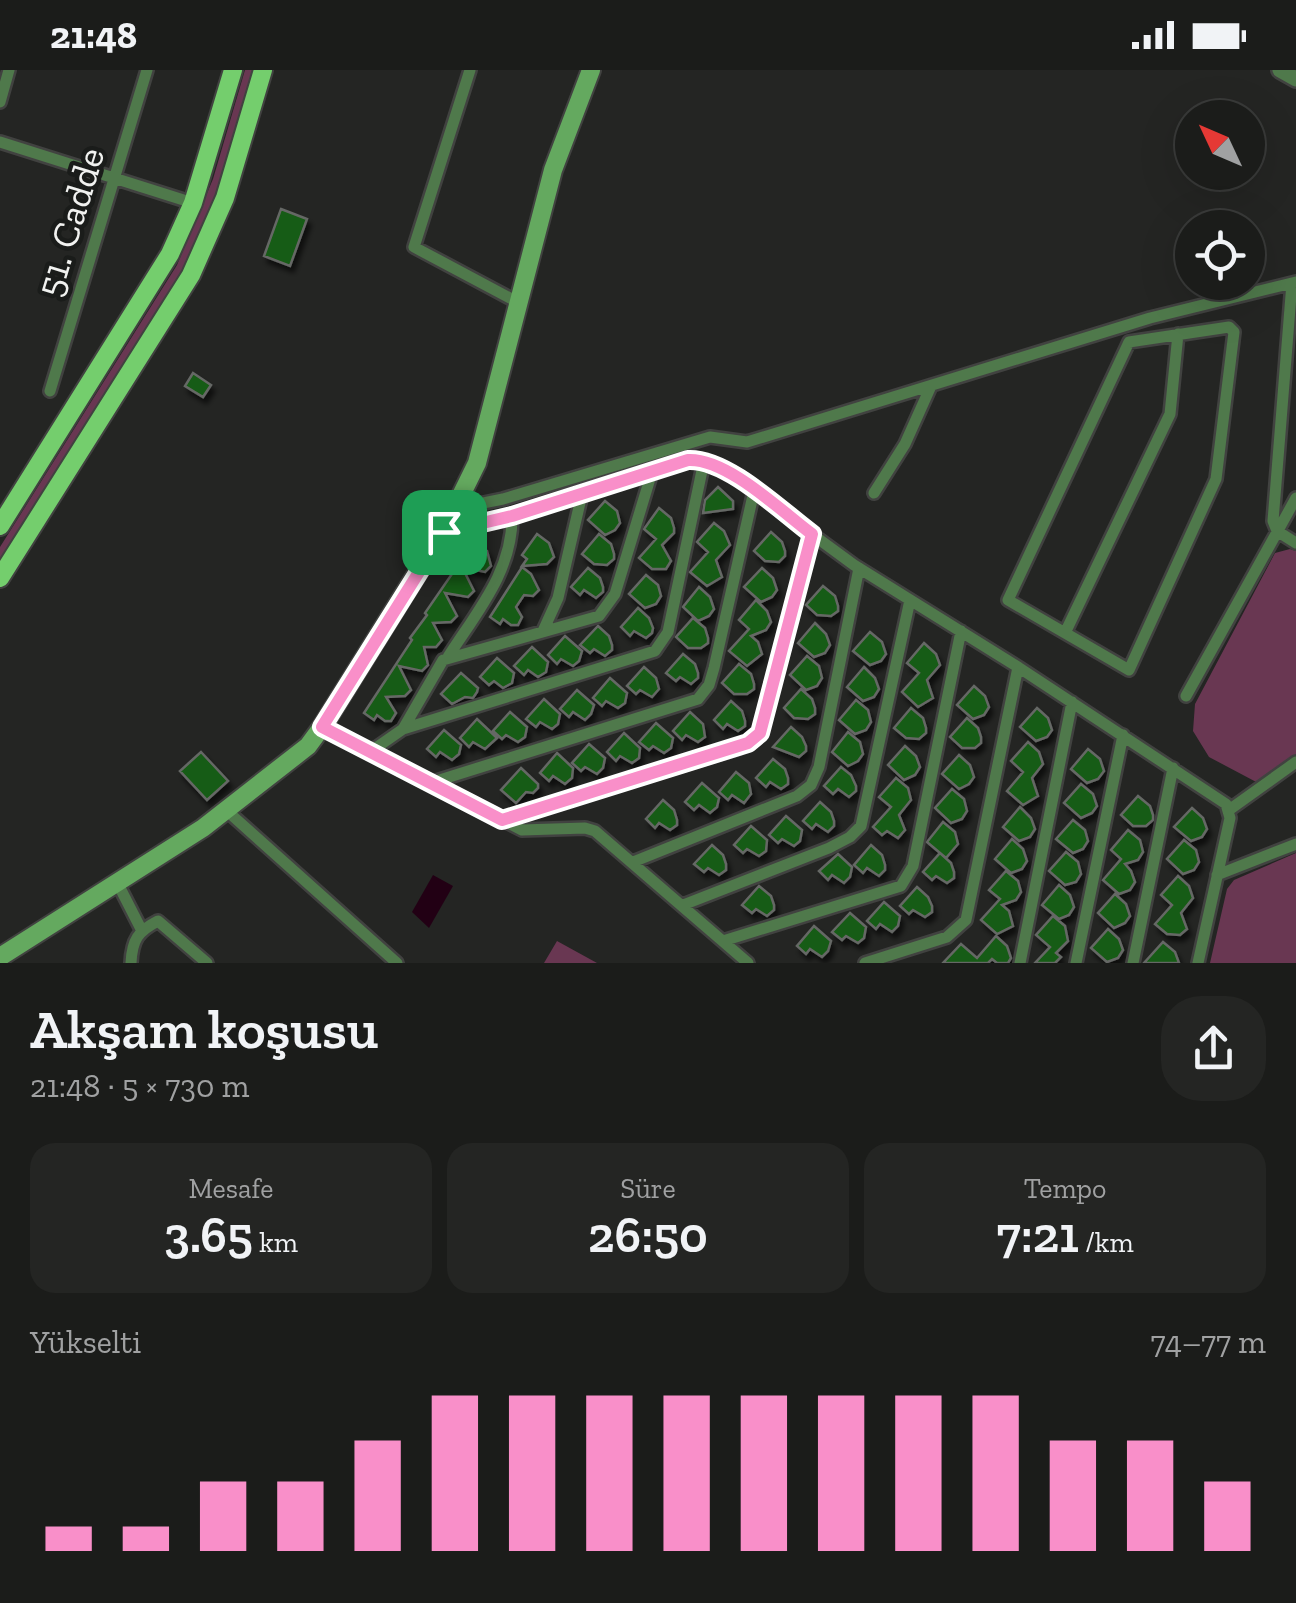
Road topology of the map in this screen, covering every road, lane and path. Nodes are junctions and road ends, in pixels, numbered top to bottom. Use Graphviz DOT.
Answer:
graph roads {
  1 [pos="10,70"];
  2 [pos="146,70"];
  3 [pos="234,70"];
  4 [pos="262,70"];
  5 [pos="470,70"];
  6 [pos="591,70"];
  7 [pos="1280,70"];
  8 [pos="1296,79"];
  9 [pos="0,102"];
  10 [pos="0,142"];
  11 [pos="115,176"];
  12 [pos="193,203"];
  13 [pos="1294,282"];
  14 [pos="521,304"];
  15 [pos="1192,308"];
  16 [pos="1196,332"];
  17 [pos="1178,334"];
  18 [pos="931,386"];
  19 [pos="50,391"];
  20 [pos="704,461"];
  21 [pos="652,472"];
  22 [pos="754,491"];
  23 [pos="874,492"];
  24 [pos="582,494"];
  25 [pos="1296,498"];
  26 [pos="454,509"];
  27 [pos="512,516"];
  28 [pos="0,526"];
  29 [pos="1277,531"];
  30 [pos="444,532"];
  31 [pos="812,534"];
  32 [pos="1296,543"];
  33 [pos="859,568"];
  34 [pos="0,578"];
  35 [pos="910,600"];
  36 [pos="543,631"];
  37 [pos="961,632"];
  38 [pos="1065,633"];
  39 [pos="448,657"];
  40 [pos="1018,667"];
  41 [pos="1186,696"];
  42 [pos="1072,702"];
  43 [pos="322,727"];
  44 [pos="403,728"];
  45 [pos="1123,735"];
  46 [pos="370,752"];
  47 [pos="1296,762"];
  48 [pos="1173,768"];
  49 [pos="430,783"];
  50 [pos="226,810"];
  51 [pos="1228,810"];
  52 [pos="502,820"];
  53 [pos="1296,844"];
  54 [pos="633,862"];
  55 [pos="1217,875"];
  56 [pos="118,884"];
  57 [pos="682,906"];
  58 [pos="141,929"];
  59 [pos="723,941"];
  60 [pos="0,958"];
  61 [pos="131,963"];
  62 [pos="207,963"];
  63 [pos="397,963"];
  64 [pos="748,963"];
  65 [pos="866,963"];
  66 [pos="1020,963"];
  67 [pos="1076,963"];
  68 [pos="1133,963"];
  69 [pos="1198,963"];
  1 -- 9 [label="street"];
  2 -- 11 [label="street, 51. Cadde"];
  3 -- 12 [label="main road"];
  4 -- 34 [label="main road"];
  5 -- 14 [label="street"];
  6 -- 14 [label="main road"];
  7 -- 8 [label="street"];
  10 -- 11 [label="street"];
  11 -- 12 [label="street"];
  11 -- 19 [label="street, 51. Cadde"];
  12 -- 28 [label="main road"];
  13 -- 15 [label="street"];
  13 -- 29 [label="street"];
  14 -- 26 [label="main road"];
  15 -- 16 [label="street"];
  15 -- 18 [label="street"];
  16 -- 17 [label="street"];
  16 -- 38 [label="street"];
  17 -- 38 [label="street"];
  17 -- 38 [label="street"];
  18 -- 23 [label="street"];
  18 -- 26 [label="street"];
  20 -- 21 [label="street"];
  20 -- 22 [label="street"];
  20 -- 44 [label="street"];
  21 -- 24 [label="street"];
  21 -- 36 [label="street"];
  22 -- 31 [label="street"];
  22 -- 49 [label="street"];
  24 -- 27 [label="street"];
  24 -- 36 [label="street"];
  25 -- 29 [label="street"];
  26 -- 30 [label="main road"];
  27 -- 30 [label="street"];
  27 -- 39 [label="street"];
  29 -- 32 [label="street"];
  29 -- 41 [label="street"];
  30 -- 43 [label="main road"];
  31 -- 33 [label="street"];
  31 -- 52 [label="street"];
  33 -- 35 [label="street"];
  33 -- 54 [label="street"];
  35 -- 37 [label="street"];
  35 -- 57 [label="street"];
  36 -- 39 [label="street"];
  37 -- 40 [label="street"];
  37 -- 59 [label="street"];
  39 -- 44 [label="street"];
  40 -- 42 [label="street"];
  40 -- 65 [label="street"];
  42 -- 45 [label="street"];
  42 -- 66 [label="street"];
  43 -- 46 [label="street"];
  43 -- 50 [label="main road"];
  44 -- 46 [label="street"];
  45 -- 48 [label="street"];
  45 -- 67 [label="street"];
  46 -- 49 [label="street"];
  47 -- 51 [label="street"];
  48 -- 51 [label="street"];
  48 -- 68 [label="street"];
  49 -- 52 [label="street"];
  50 -- 56 [label="main road"];
  50 -- 63 [label="street"];
  51 -- 55 [label="street"];
  52 -- 54 [label="street"];
  53 -- 55 [label="street"];
  54 -- 57 [label="street"];
  55 -- 69 [label="street"];
  56 -- 58 [label="street"];
  56 -- 60 [label="main road"];
  57 -- 59 [label="street"];
  58 -- 61 [label="street"];
  58 -- 62 [label="street"];
  59 -- 64 [label="street"];
}
